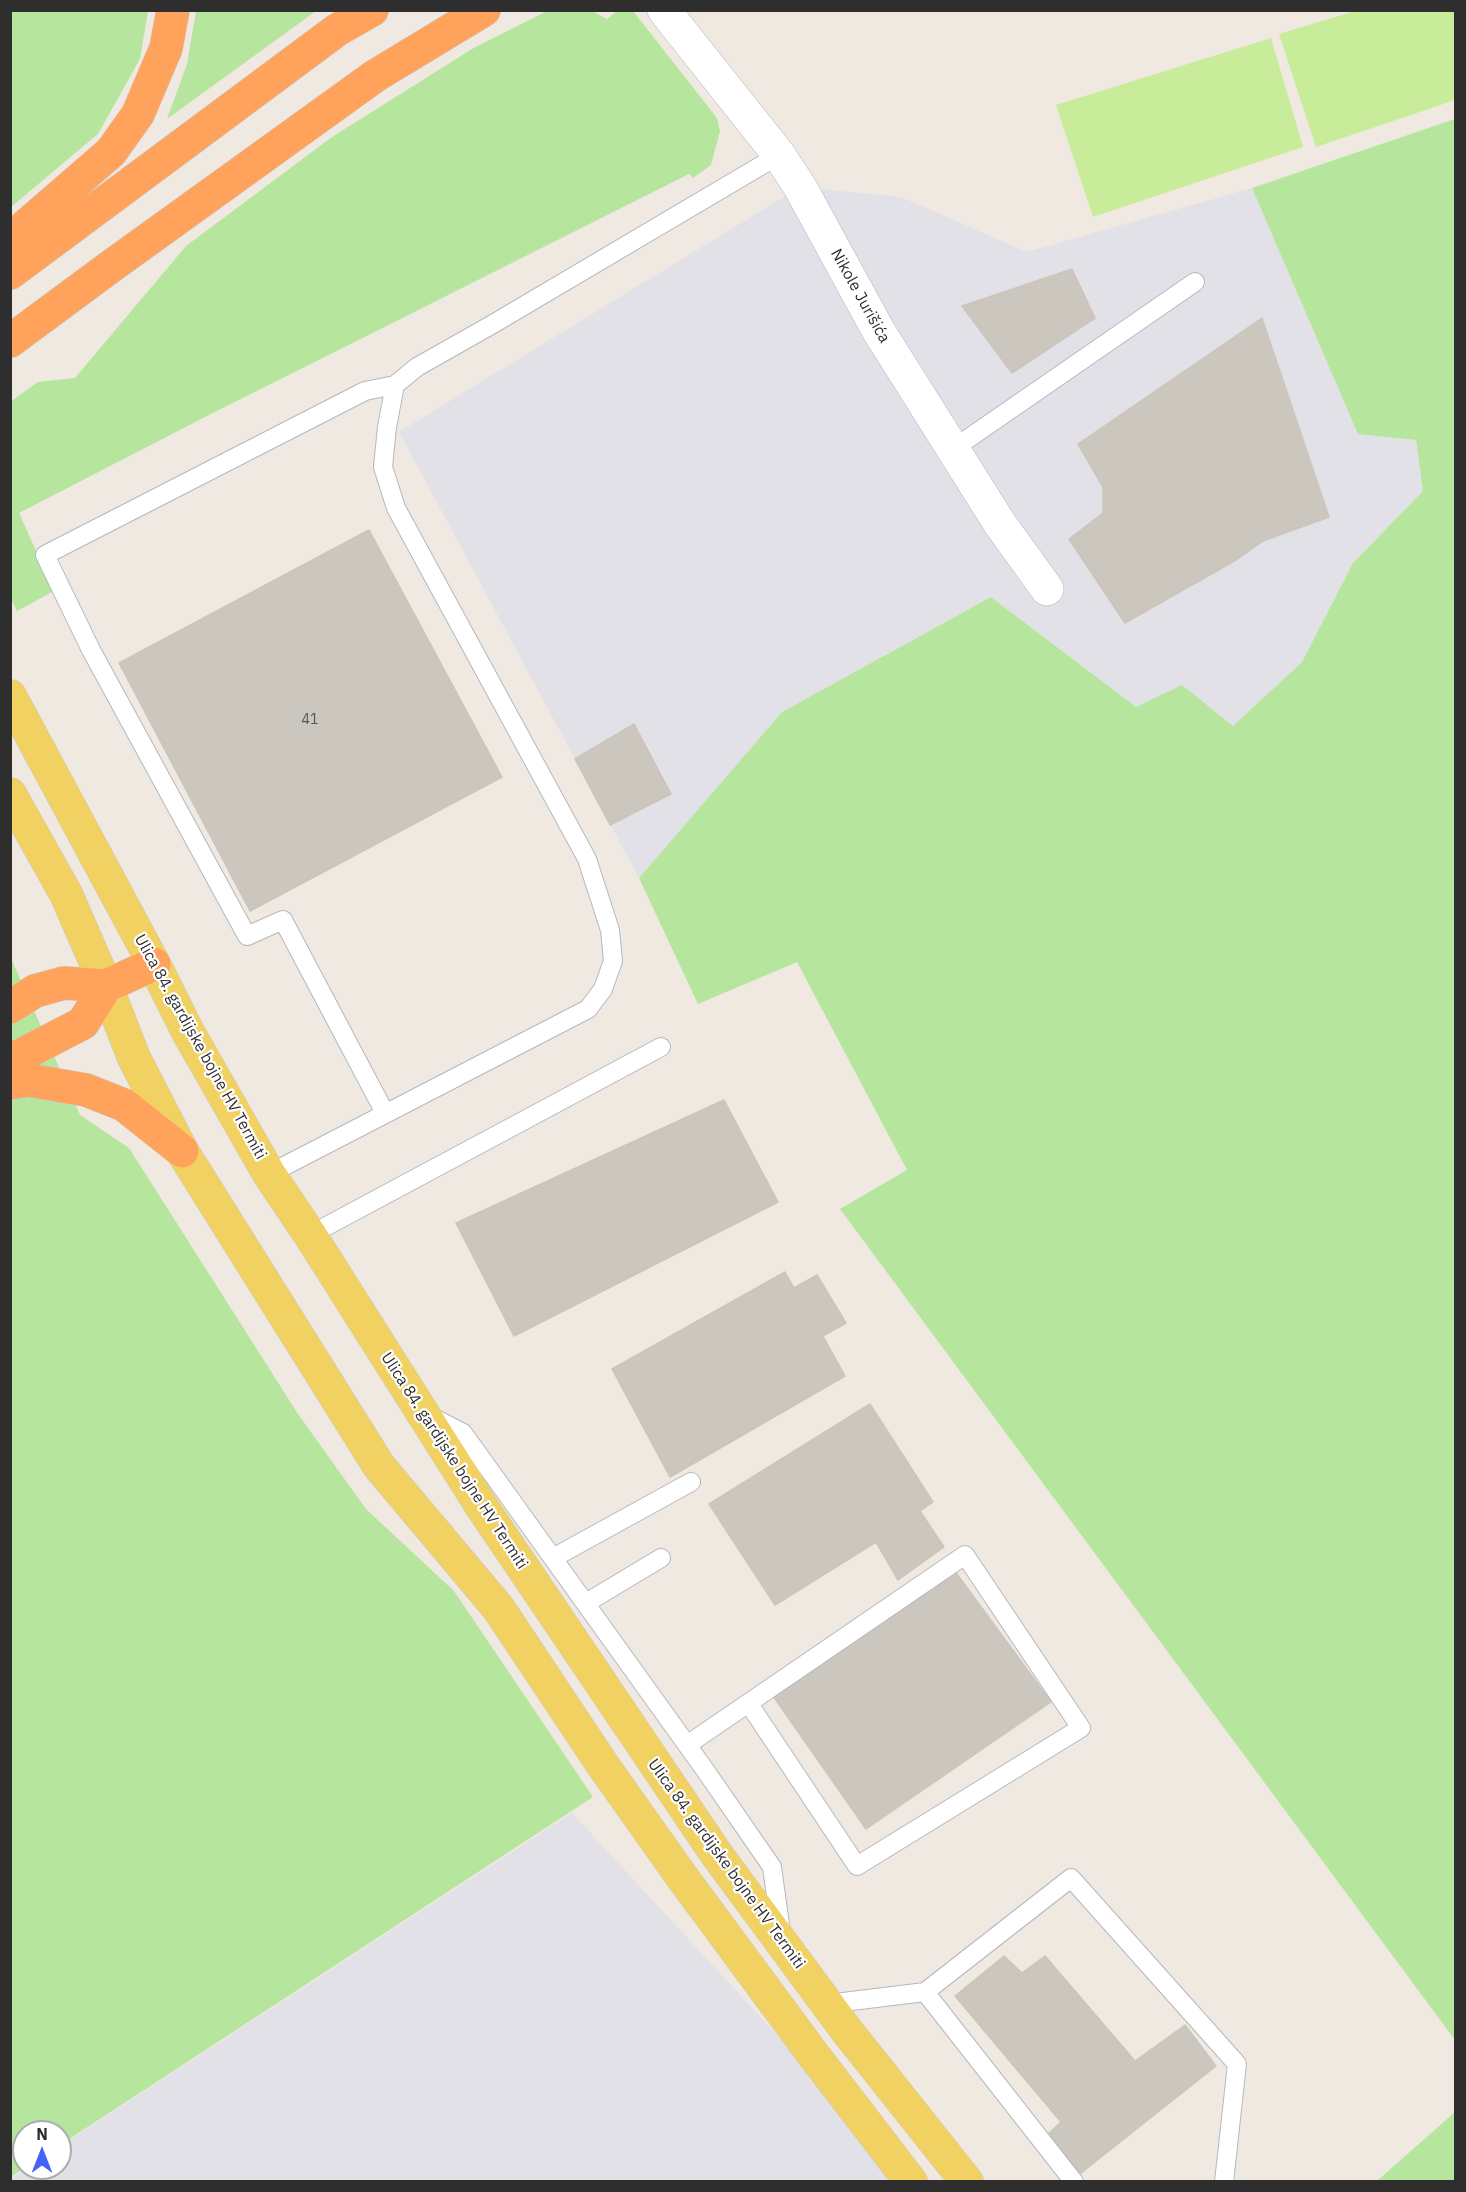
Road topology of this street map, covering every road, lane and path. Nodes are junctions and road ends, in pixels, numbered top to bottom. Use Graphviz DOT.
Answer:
graph roads {
  1 [pos="173,10"];
  2 [pos="372,10"];
  3 [pos="484,10"];
  4 [pos="664,10"];
  5 [pos="779,155"];
  6 [pos="10,246"];
  7 [pos="10,273"];
  8 [pos="1195,282"];
  9 [pos="19,334"];
  10 [pos="395,386"];
  11 [pos="953,449"];
  12 [pos="1047,589"];
  13 [pos="10,696"];
  14 [pos="10,794"];
  15 [pos="154,964"];
  16 [pos="106,986"];
  17 [pos="10,1007"];
  18 [pos="661,1047"];
  19 [pos="10,1061"];
  20 [pos="10,1083"];
  21 [pos="385,1113"];
  22 [pos="182,1151"];
  23 [pos="269,1174"];
  24 [pos="310,1235"];
  25 [pos="422,1411"];
  26 [pos="691,1482"];
  27 [pos="553,1558"];
  28 [pos="661,1558"];
  29 [pos="586,1603"];
  30 [pos="749,1704"];
  31 [pos="687,1745"];
  32 [pos="782,1943"];
  33 [pos="925,1992"];
  34 [pos="827,2004"];
  35 [pos="911,2181"];
  36 [pos="967,2181"];
  37 [pos="1074,2181"];
  38 [pos="1224,2181"];
  1 -- 6 [label="highway"];
  2 -- 7 [label="highway"];
  3 -- 9 [label="highway"];
  4 -- 5 [label="street, Nikole Jurišića"];
  5 -- 10 [label="lane"];
  5 -- 11 [label="street, Nikole Jurišića"];
  8 -- 11 [label="lane"];
  10 -- 21 [label="lane"];
  10 -- 21 [label="lane"];
  11 -- 12 [label="street, Nikole Jurišića"];
  13 -- 15 [label="main road, Ulica 84. gardijske bojne HV Termiti"];
  14 -- 16 [label="main road"];
  15 -- 16 [label="highway"];
  15 -- 23 [label="main road, Ulica 84. gardijske bojne HV Termiti"];
  16 -- 17 [label="highway"];
  16 -- 19 [label="highway"];
  16 -- 22 [label="main road"];
  18 -- 24 [label="lane"];
  20 -- 22 [label="highway"];
  21 -- 23 [label="lane"];
  22 -- 35 [label="main road"];
  23 -- 24 [label="main road, Ulica 84. gardijske bojne HV Termiti"];
  24 -- 25 [label="main road, Ulica 84. gardijske bojne HV Termiti"];
  25 -- 27 [label="lane"];
  25 -- 32 [label="main road, Ulica 84. gardijske bojne HV Termiti"];
  26 -- 27 [label="lane"];
  27 -- 29 [label="lane"];
  28 -- 29 [label="lane"];
  29 -- 31 [label="lane"];
  30 -- 30 [label="lane"];
  30 -- 31 [label="lane"];
  31 -- 32 [label="lane"];
  32 -- 34 [label="main road, Ulica 84. gardijske bojne HV Termiti"];
  33 -- 34 [label="lane"];
  33 -- 37 [label="lane"];
  33 -- 38 [label="lane"];
  34 -- 36 [label="main road, Ulica 84. gardijske bojne HV Termiti"];
}
